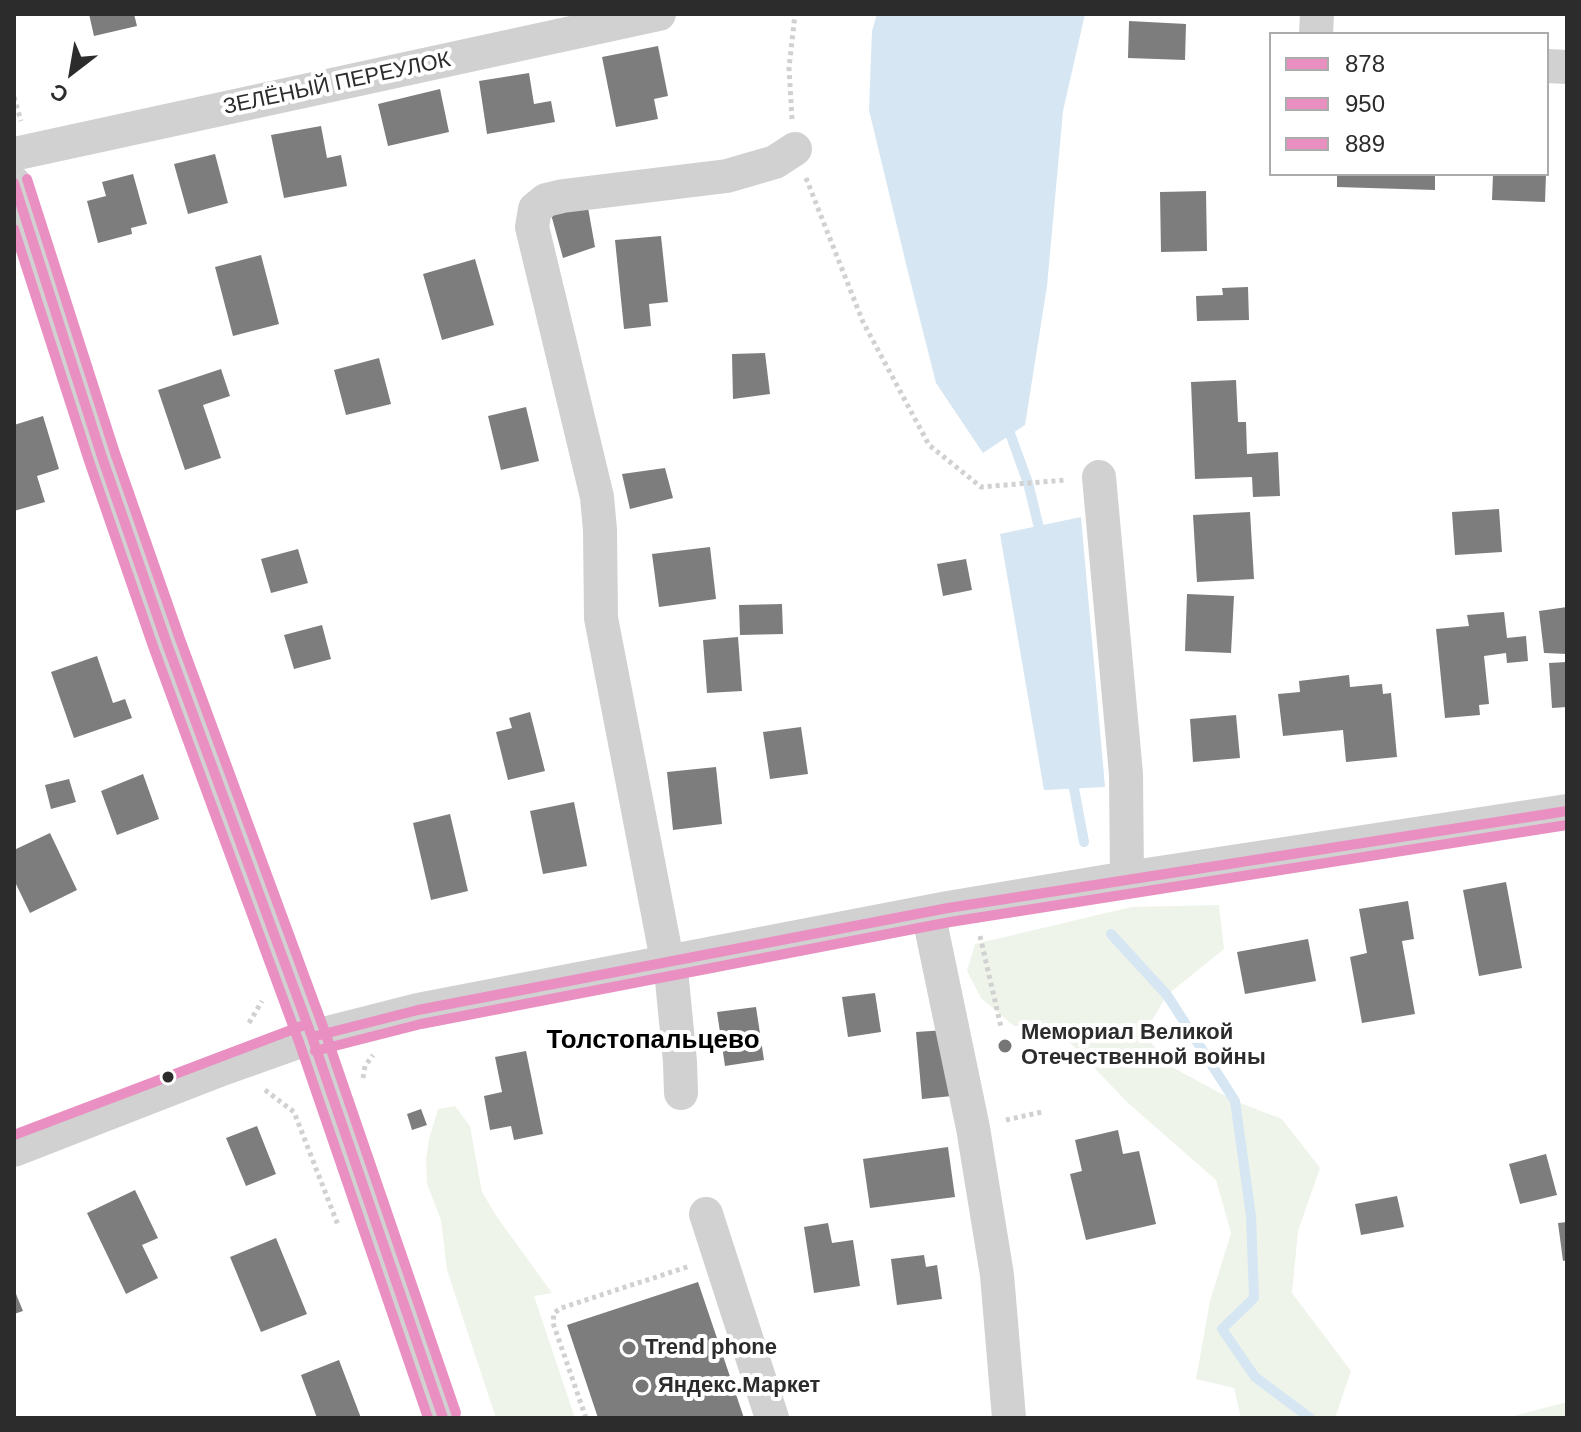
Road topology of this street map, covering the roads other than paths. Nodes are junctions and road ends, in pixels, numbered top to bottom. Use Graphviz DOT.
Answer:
graph roads {
  1 [pos="659,14"];
  2 [pos="795,149"];
  3 [pos="22,152"];
  4 [pos="14,183"];
  5 [pos="1099,477"];
  6 [pos="1567,811"];
  7 [pos="1127,878"];
  8 [pos="930,921"];
  9 [pos="669,960"];
  10 [pos="312,1037"];
  11 [pos="681,1093"];
  12 [pos="14,1150"];
  13 [pos="706,1214"];
  14 [pos="443,1418"];
  15 [pos="772,1418"];
  16 [pos="1009,1418"];
  1 -- 3 [label="street, ЗЕЛЁНЫЙ ПЕРЕУЛОК"];
  2 -- 9 [label="street"];
  4 -- 10 [label="street"];
  5 -- 7 [label="street"];
  6 -- 7 [label="street"];
  7 -- 8 [label="street"];
  8 -- 9 [label="street"];
  8 -- 16 [label="street"];
  9 -- 10 [label="street"];
  9 -- 11 [label="street"];
  10 -- 12 [label="street"];
  10 -- 14 [label="street"];
  13 -- 15 [label="street"];
}
